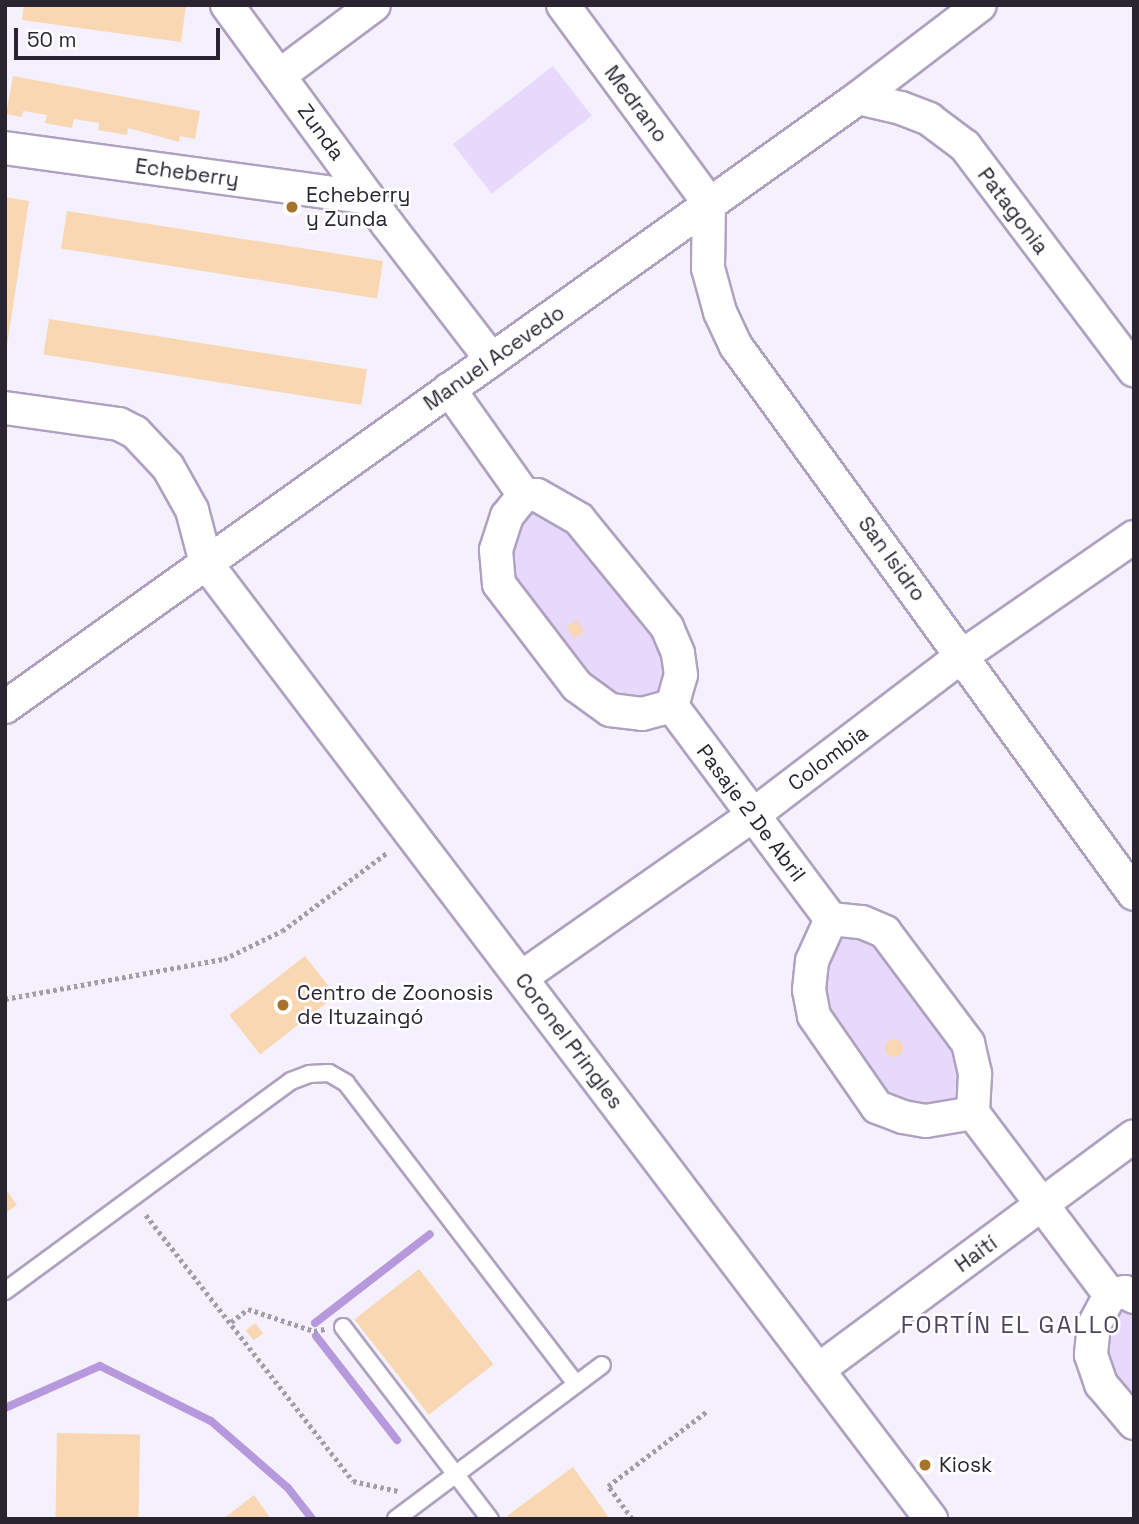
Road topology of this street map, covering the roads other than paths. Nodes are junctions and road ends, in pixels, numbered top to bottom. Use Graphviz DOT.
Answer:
graph roads {
  1 [pos="227,5"];
  2 [pos="374,5"];
  3 [pos="563,5"];
  4 [pos="980,5"];
  5 [pos="280,75"];
  6 [pos="858,99"];
  7 [pos="5,148"];
  8 [pos="368,198"];
  9 [pos="709,203"];
  10 [pos="492,360"];
  11 [pos="1134,370"];
  12 [pos="449,389"];
  13 [pos="5,408"];
  14 [pos="524,495"];
  15 [pos="1134,537"];
  16 [pos="206,563"];
  17 [pos="962,656"];
  18 [pos="5,706"];
  19 [pos="672,706"];
  20 [pos="753,815"];
  21 [pos="1134,894"];
  22 [pos="831,919"];
  23 [pos="522,977"];
  24 [pos="973,1113"];
  25 [pos="1134,1136"];
  26 [pos="1042,1205"];
  27 [pos="5,1291"];
  28 [pos="1122,1296"];
  29 [pos="343,1327"];
  30 [pos="602,1365"];
  31 [pos="818,1370"];
  32 [pos="576,1384"];
  33 [pos="1134,1423"];
  34 [pos="456,1474"];
  35 [pos="396,1519"];
  36 [pos="490,1519"];
  37 [pos="931,1519"];
  1 -- 5 [label="street, Zunda"];
  2 -- 5 [label="street"];
  3 -- 9 [label="street, Medrano"];
  4 -- 6 [label="street, Manuel Acevedo"];
  5 -- 8 [label="street, Zunda"];
  6 -- 9 [label="street, Manuel Acevedo"];
  6 -- 11 [label="street, Patagonia"];
  7 -- 8 [label="street, Echeberry"];
  8 -- 10 [label="street, Zunda"];
  9 -- 10 [label="street, Manuel Acevedo"];
  9 -- 17 [label="street, San Isidro"];
  10 -- 12 [label="street, Manuel Acevedo"];
  12 -- 14 [label="street"];
  12 -- 16 [label="street, Manuel Acevedo"];
  13 -- 16 [label="street"];
  14 -- 19 [label="street"];
  14 -- 19 [label="street"];
  15 -- 17 [label="street, Colombia"];
  16 -- 18 [label="street, Manuel Acevedo"];
  16 -- 23 [label="street, Coronel Pringles"];
  17 -- 20 [label="street, Colombia"];
  17 -- 21 [label="street, San Isidro"];
  19 -- 20 [label="street, Pasaje 2 De Abril"];
  20 -- 22 [label="street, Pasaje 2 De Abril"];
  20 -- 23 [label="street, Colombia"];
  22 -- 24 [label="street"];
  22 -- 24 [label="street"];
  23 -- 31 [label="street, Coronel Pringles"];
  24 -- 26 [label="street"];
  25 -- 26 [label="street, Haití"];
  26 -- 28 [label="street"];
  26 -- 31 [label="street, Haití"];
  27 -- 32 [label="lane"];
  28 -- 33 [label="street"];
  29 -- 34 [label="lane"];
  30 -- 32 [label="lane"];
  31 -- 37 [label="street, Coronel Pringles"];
  32 -- 34 [label="lane"];
  34 -- 35 [label="lane"];
  34 -- 36 [label="lane"];
}
